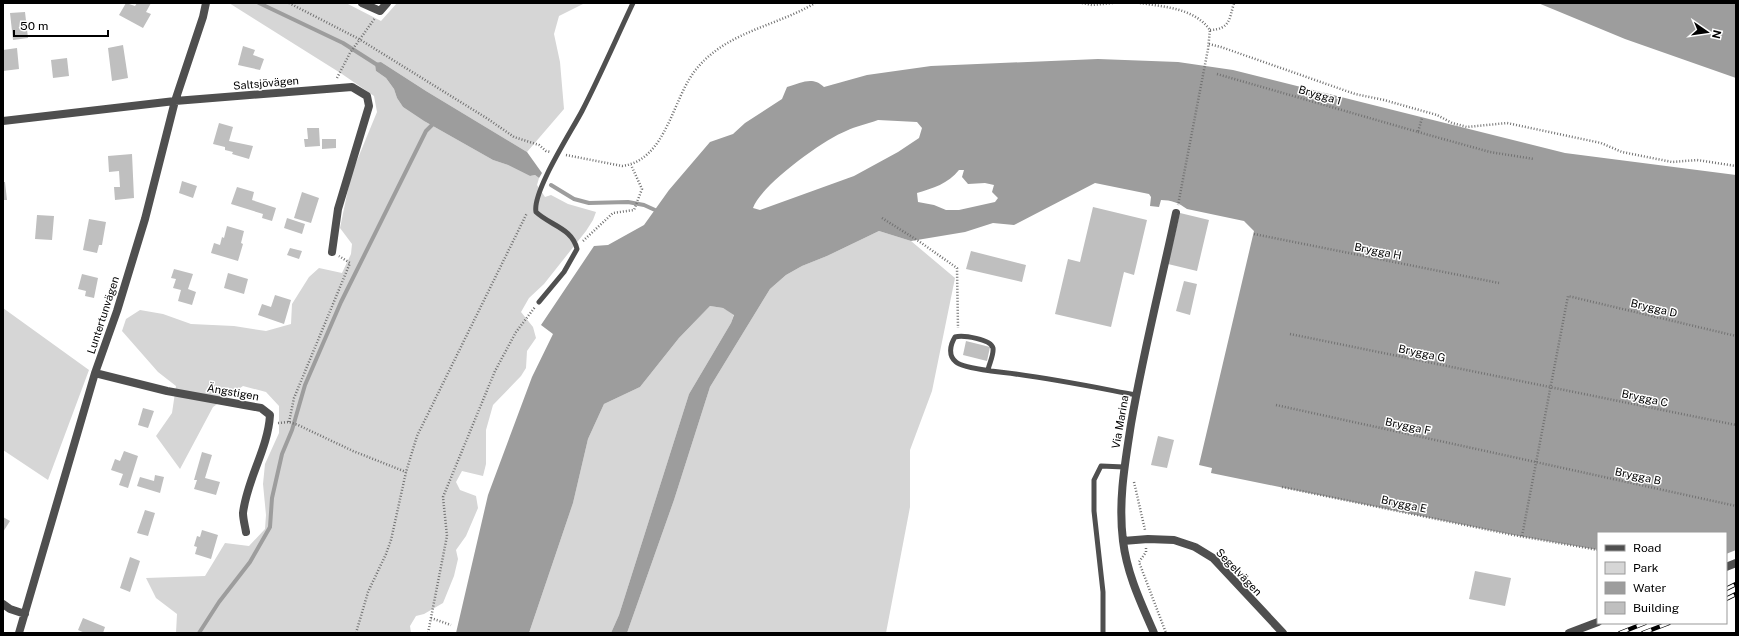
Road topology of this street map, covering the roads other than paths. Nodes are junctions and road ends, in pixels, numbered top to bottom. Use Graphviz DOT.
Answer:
graph roads {
  1 [pos="206,3"];
  2 [pos="362,3"];
  3 [pos="387,3"];
  4 [pos="633,3"];
  5 [pos="175,101"];
  6 [pos="3,121"];
  7 [pos="1176,213"];
  8 [pos="332,252"];
  9 [pos="539,302"];
  10 [pos="988,370"];
  11 [pos="95,373"];
  12 [pos="1136,395"];
  13 [pos="1124,467"];
  14 [pos="246,532"];
  15 [pos="1123,541"];
  16 [pos="3,604"];
  17 [pos="25,614"];
  18 [pos="1597,622"];
  19 [pos="19,633"];
  20 [pos="1103,633"];
  21 [pos="1154,633"];
  22 [pos="1283,633"];
  23 [pos="1569,633"];
  1 -- 5 [label="street, Luntertunvägen"];
  2 -- 3 [label="street"];
  4 -- 9 [label="lane"];
  5 -- 6 [label="street, Saltsjövägen"];
  5 -- 8 [label="street, Saltsjövägen"];
  5 -- 11 [label="street, Luntertunvägen"];
  7 -- 12 [label="street, Via Marina"];
  10 -- 10 [label="lane"];
  10 -- 12 [label="lane"];
  11 -- 14 [label="street, Ängstigen"];
  11 -- 17 [label="street, Luntertunvägen"];
  12 -- 13 [label="street, Via Marina"];
  13 -- 15 [label="street, Via Marina"];
  13 -- 20 [label="lane"];
  15 -- 21 [label="street, Via Marina"];
  15 -- 22 [label="street, Segelvägen"];
  16 -- 17 [label="street"];
  17 -- 19 [label="street, Luntertunvägen"];
  18 -- 23 [label="street"];
}
